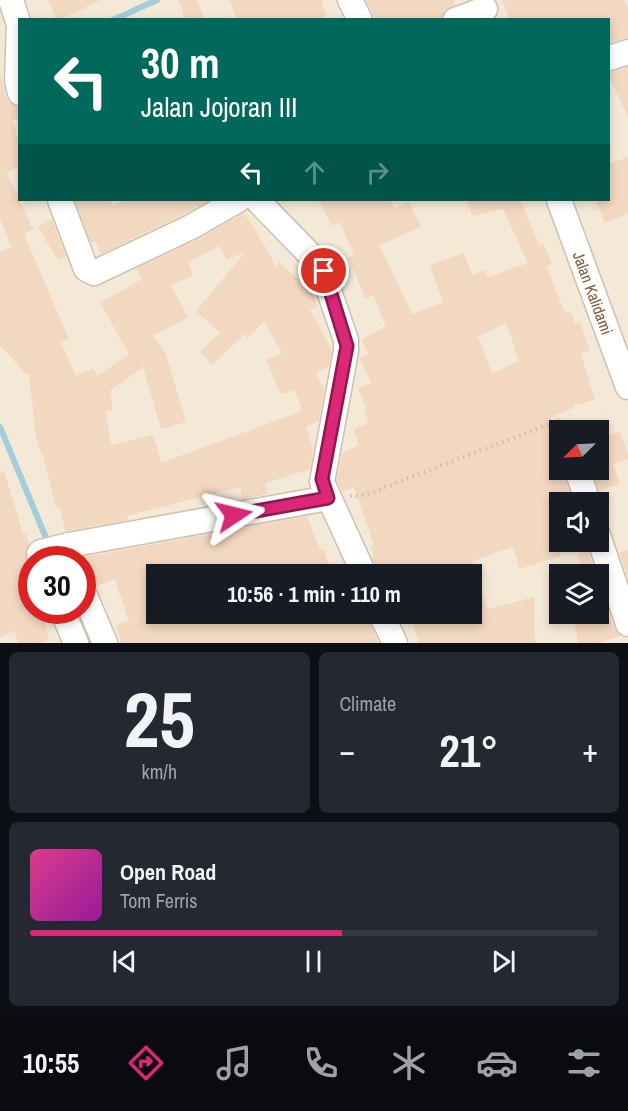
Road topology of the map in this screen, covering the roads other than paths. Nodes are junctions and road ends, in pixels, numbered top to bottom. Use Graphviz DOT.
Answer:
graph roads {
  1 [pos="11,0"];
  2 [pos="350,0"];
  3 [pos="485,9"];
  4 [pos="359,18"];
  5 [pos="460,18"];
  6 [pos="18,24"];
  7 [pos="628,52"];
  8 [pos="610,58"];
  9 [pos="60,201"];
  10 [pos="236,201"];
  11 [pos="257,201"];
  12 [pos="559,201"];
  13 [pos="628,387"];
  14 [pos="328,498"];
  15 [pos="87,546"];
  16 [pos="604,552"];
  17 [pos="359,564"];
  18 [pos="96,622"];
  19 [pos="68,624"];
  20 [pos="386,624"];
  21 [pos="628,624"];
  22 [pos="76,643"];
  23 [pos="105,643"];
  24 [pos="395,643"];
  1 -- 6 [label="street"];
  2 -- 4 [label="street"];
  3 -- 5 [label="street"];
  7 -- 8 [label="street"];
  9 -- 10 [label="street"];
  11 -- 14 [label="street"];
  12 -- 13 [label="street, Jalan Kalidami"];
  14 -- 15 [label="street"];
  14 -- 17 [label="street"];
  16 -- 21 [label="street"];
  18 -- 23 [label="street"];
  19 -- 22 [label="street"];
  20 -- 24 [label="street"];
}
